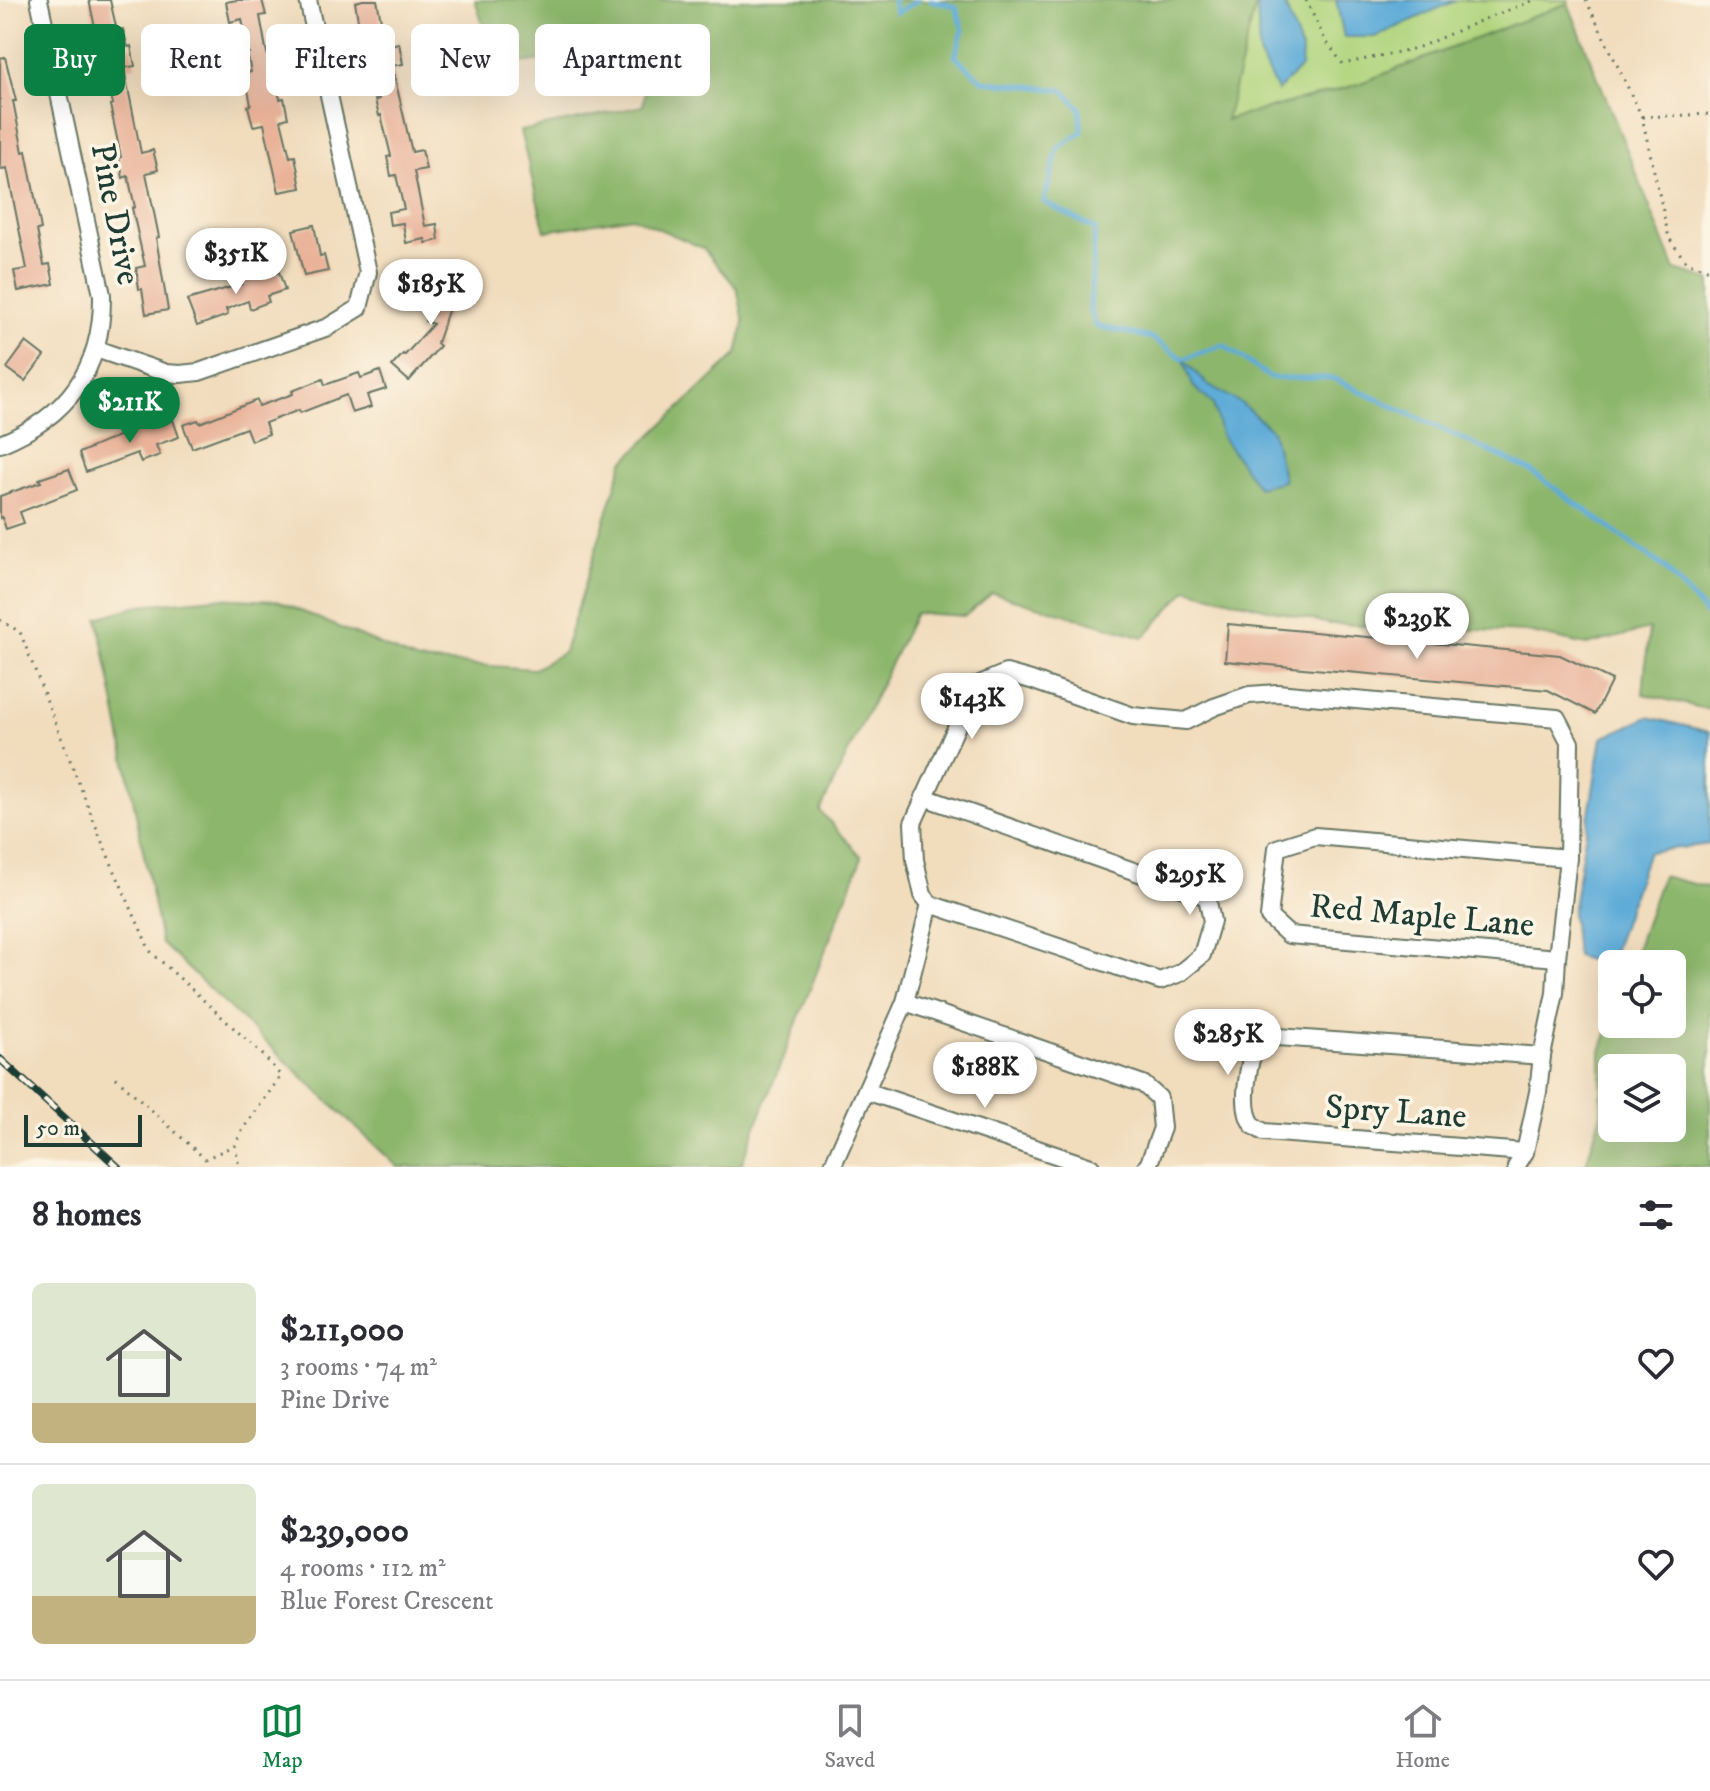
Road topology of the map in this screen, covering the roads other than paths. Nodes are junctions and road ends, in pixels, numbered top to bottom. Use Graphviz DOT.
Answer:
graph roads {
  1 [pos="39,0"];
  2 [pos="308,0"];
  3 [pos="96,349"];
  4 [pos="0,444"];
  5 [pos="924,797"];
  6 [pos="1568,858"];
  7 [pos="930,904"];
  8 [pos="1557,958"];
  9 [pos="905,1002"];
  10 [pos="1542,1056"];
  11 [pos="866,1091"];
  12 [pos="1521,1160"];
  13 [pos="832,1167"];
  14 [pos="1091,1167"];
  15 [pos="1146,1167"];
  1 -- 3 [label="street, Pine Drive"];
  2 -- 3 [label="street"];
  3 -- 4 [label="street, Pine Drive"];
  5 -- 6 [label="street"];
  5 -- 7 [label="street"];
  5 -- 7 [label="street"];
  6 -- 8 [label="street"];
  6 -- 8 [label="street, Red Maple Lane"];
  7 -- 9 [label="street"];
  8 -- 10 [label="street"];
  9 -- 11 [label="street"];
  9 -- 15 [label="street"];
  10 -- 12 [label="street"];
  10 -- 12 [label="street, Spry Lane"];
  11 -- 13 [label="street"];
  11 -- 14 [label="street"];
}
